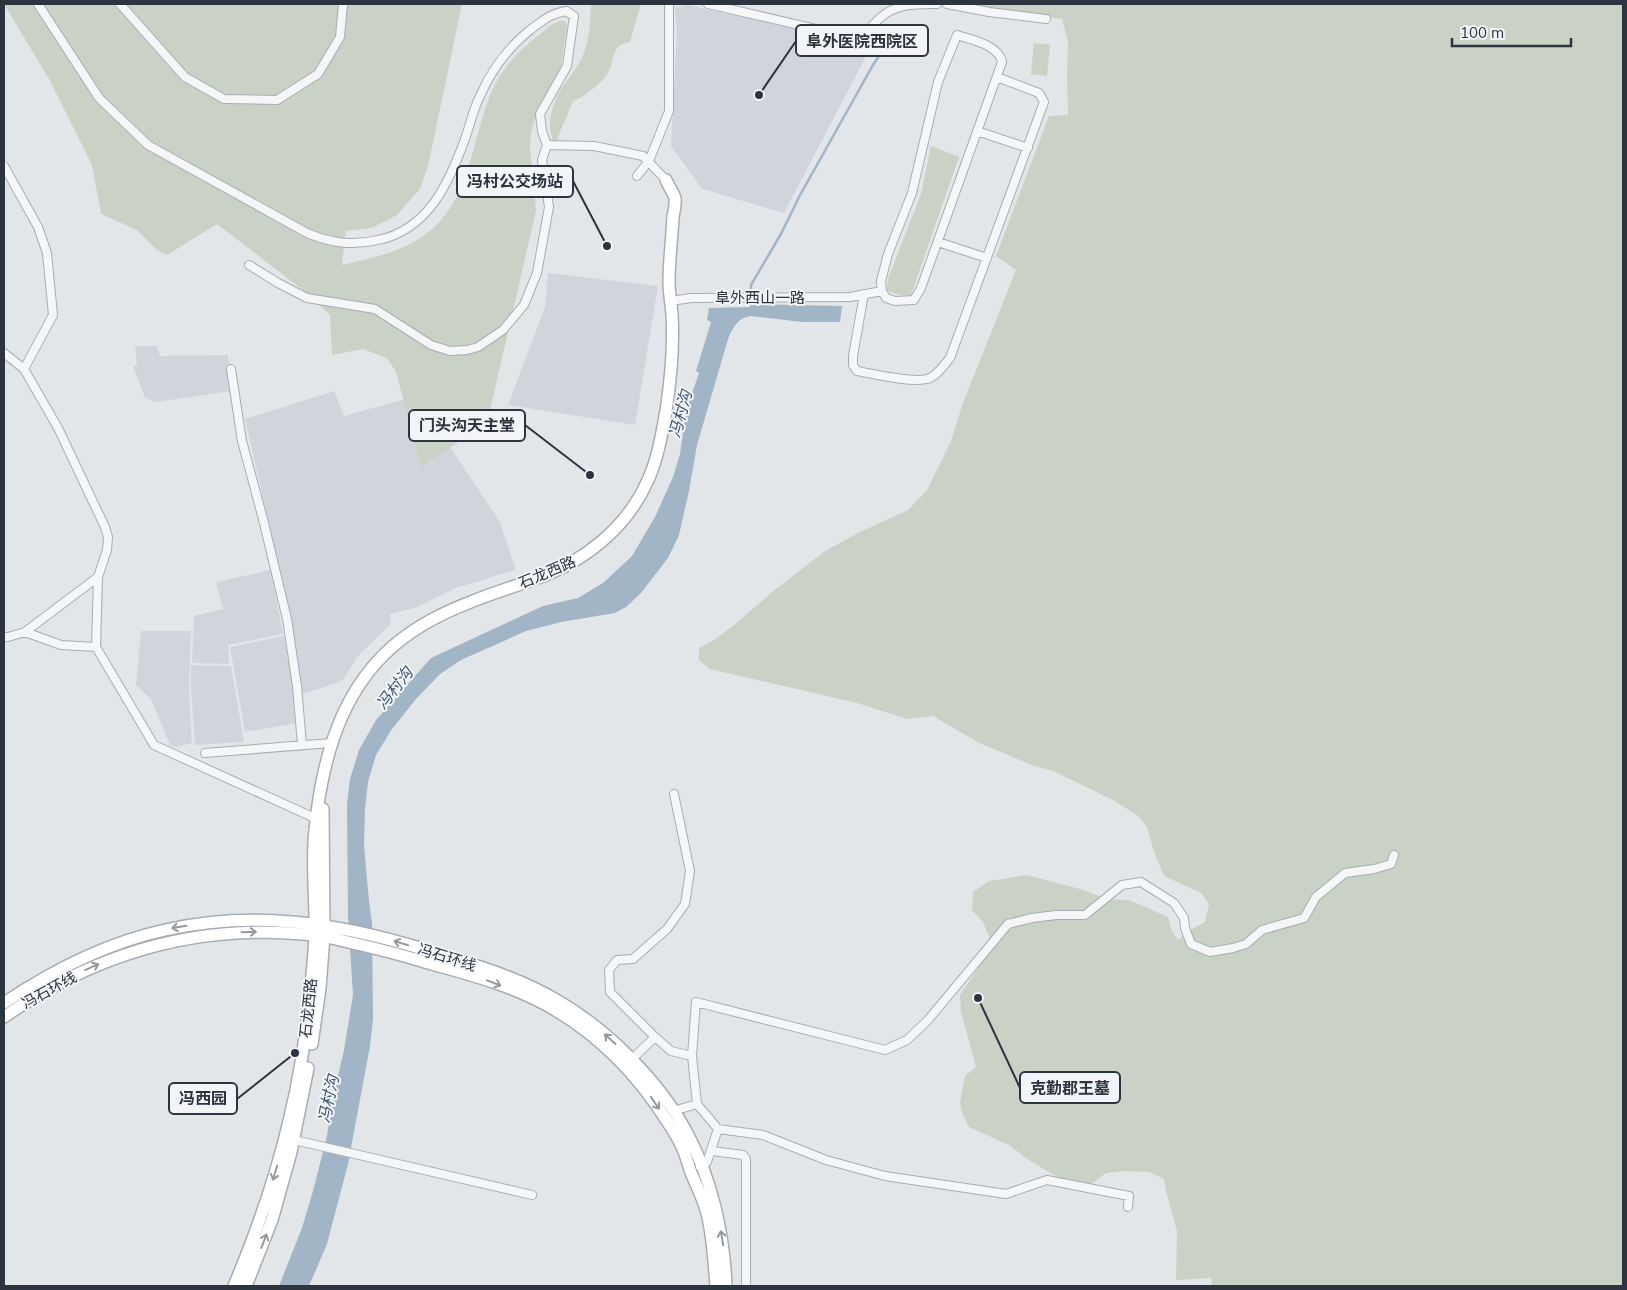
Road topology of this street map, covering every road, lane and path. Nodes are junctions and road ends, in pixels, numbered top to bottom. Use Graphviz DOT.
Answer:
graph roads {
  1 [pos="38,4"];
  2 [pos="120,4"];
  3 [pos="343,4"];
  4 [pos="669,4"];
  5 [pos="708,4"];
  6 [pos="937,4"];
  7 [pos="947,4"];
  8 [pos="1046,19"];
  9 [pos="997,77"];
  10 [pos="977,131"];
  11 [pos="547,145"];
  12 [pos="1028,148"];
  13 [pos="649,161"];
  14 [pos="4,166"];
  15 [pos="637,176"];
  16 [pos="666,180"];
  17 [pos="938,242"];
  18 [pos="987,258"];
  19 [pos="249,265"];
  20 [pos="882,291"];
  21 [pos="864,294"];
  22 [pos="671,301"];
  23 [pos="4,353"];
  24 [pos="24,369"];
  25 [pos="231,369"];
  26 [pos="98,577"];
  27 [pos="25,632"];
  28 [pos="4,636"];
  29 [pos="96,647"];
  30 [pos="331,743"];
  31 [pos="302,744"];
  32 [pos="205,753"];
  33 [pos="323,780"];
  34 [pos="674,794"];
  35 [pos="316,819"];
  36 [pos="1394,855"];
  37 [pos="320,930"];
  38 [pos="4,1004"];
  39 [pos="4,1017"];
  40 [pos="655,1037"];
  41 [pos="692,1056"];
  42 [pos="631,1060"];
  43 [pos="697,1104"];
  44 [pos="673,1112"];
  45 [pos="718,1129"];
  46 [pos="289,1139"];
  47 [pos="712,1152"];
  48 [pos="696,1168"];
  49 [pos="532,1195"];
  50 [pos="1128,1206"];
  51 [pos="234,1286"];
  52 [pos="246,1286"];
  53 [pos="716,1286"];
  54 [pos="726,1286"];
  55 [pos="746,1286"];
  1 -- 11 [label="street"];
  2 -- 3 [label="street"];
  4 -- 13 [label="street"];
  5 -- 6 [label="street"];
  7 -- 8 [label="street"];
  9 -- 10 [label="street"];
  9 -- 12 [label="street"];
  9 -- 20 [label="street"];
  10 -- 12 [label="street"];
  10 -- 17 [label="street"];
  11 -- 13 [label="street"];
  11 -- 19 [label="street"];
  12 -- 18 [label="street"];
  13 -- 15 [label="street"];
  13 -- 16 [label="street"];
  14 -- 24 [label="street"];
  16 -- 22 [label="main road, 石龙西路"];
  17 -- 18 [label="street"];
  17 -- 20 [label="street"];
  18 -- 21 [label="street"];
  20 -- 21 [label="street, 阜外西山一路"];
  21 -- 22 [label="street, 阜外西山一路"];
  22 -- 30 [label="main road, 石龙西路"];
  23 -- 24 [label="street"];
  24 -- 26 [label="street"];
  25 -- 31 [label="street"];
  26 -- 27 [label="street"];
  26 -- 29 [label="street"];
  27 -- 28 [label="street"];
  27 -- 29 [label="street"];
  29 -- 35 [label="street"];
  30 -- 31 [label="street"];
  30 -- 33 [label="main road, 石龙西路"];
  31 -- 32 [label="street"];
  33 -- 35 [label="main road, 石龙西路"];
  33 -- 37 [label="main road, 石龙西路"];
  34 -- 40 [label="street"];
  35 -- 37 [label="main road, 石龙西路"];
  36 -- 41 [label="street"];
  37 -- 38 [label="main road, 冯石环线, one-way"];
  39 -- 37 [label="main road, 冯石环线, one-way"];
  42 -- 37 [label="main road, 冯石环线, one-way"];
  37 -- 46 [label="main road, 石龙西路"];
  37 -- 48 [label="main road, 冯石环线, one-way"];
  40 -- 41 [label="street"];
  40 -- 42 [label="street"];
  41 -- 43 [label="street"];
  42 -- 44 [label="main road, 冯石环线"];
  43 -- 44 [label="street"];
  43 -- 45 [label="street"];
  44 -- 48 [label="main road, 冯石环线"];
  45 -- 47 [label="street"];
  45 -- 50 [label="street"];
  46 -- 49 [label="street"];
  46 -- 51 [label="main road, 石龙西路, one-way"];
  52 -- 46 [label="main road, 石龙西路, one-way"];
  47 -- 48 [label="street"];
  47 -- 55 [label="street"];
  48 -- 53 [label="main road, 冯石环线"];
  54 -- 48 [label="main road, 冯石环线, one-way"];
}
